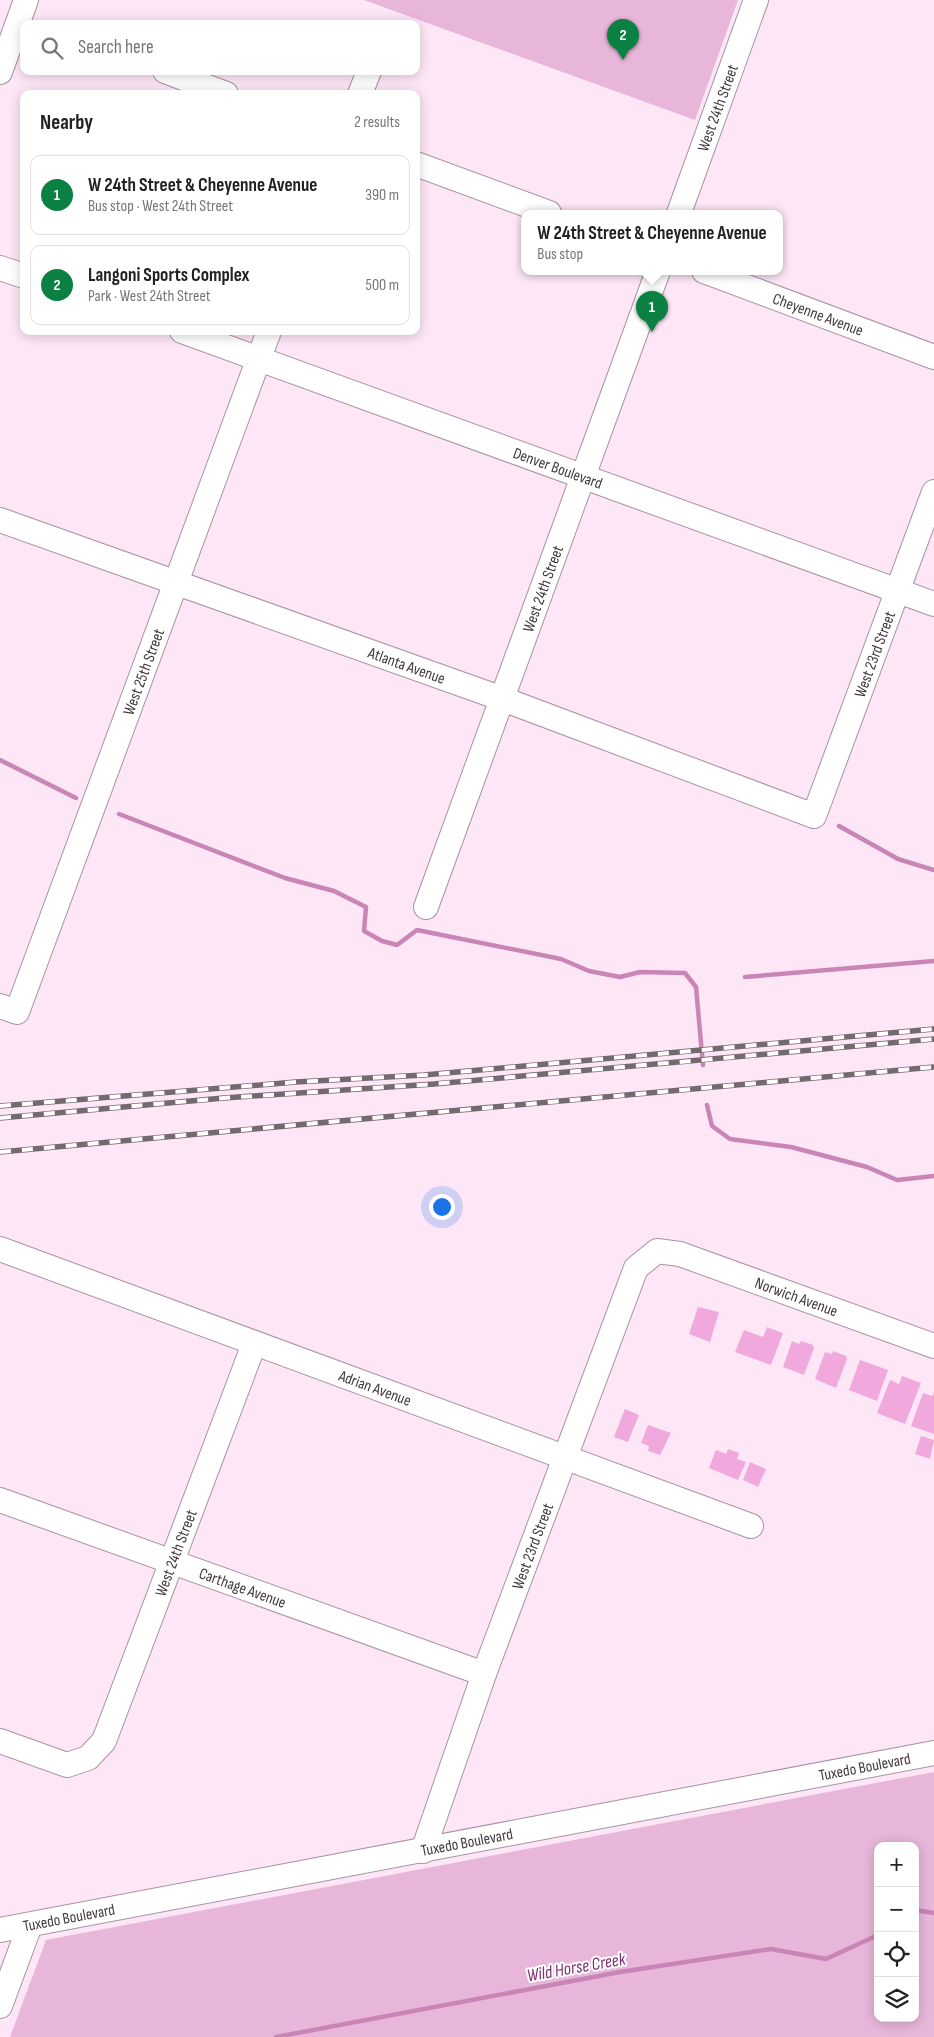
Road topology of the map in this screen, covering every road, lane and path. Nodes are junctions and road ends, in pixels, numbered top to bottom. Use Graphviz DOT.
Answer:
graph roads {
  1 [pos="756,0"];
  2 [pos="20,13"];
  3 [pos="0,72"];
  4 [pos="175,75"];
  5 [pos="367,75"];
  6 [pos="215,90"];
  7 [pos="362,90"];
  8 [pos="420,165"];
  9 [pos="541,210"];
  10 [pos="680,210"];
  11 [pos="0,268"];
  12 [pos="20,275"];
  13 [pos="657,275"];
  14 [pos="715,275"];
  15 [pos="193,335"];
  16 [pos="268,335"];
  17 [pos="934,357"];
  18 [pos="259,358"];
  19 [pos="583,477"];
  20 [pos="934,492"];
  21 [pos="0,520"];
  22 [pos="176,583"];
  23 [pos="898,591"];
  24 [pos="934,604"];
  25 [pos="500,698"];
  26 [pos="814,816"];
  27 [pos="426,907"];
  28 [pos="9,1009"];
  29 [pos="0,1249"];
  30 [pos="657,1251"];
  31 [pos="254,1344"];
  32 [pos="934,1346"];
  33 [pos="566,1457"];
  34 [pos="0,1500"];
  35 [pos="751,1526"];
  36 [pos="173,1562"];
  37 [pos="484,1674"];
  38 [pos="0,1742"];
  39 [pos="934,1752"];
  40 [pos="423,1851"];
  41 [pos="30,1925"];
  42 [pos="0,1930"];
  43 [pos="0,2006"];
  1 -- 10 [label="street, West 24th Street"];
  2 -- 3 [label="street"];
  4 -- 6 [label="street"];
  5 -- 7 [label="street"];
  8 -- 9 [label="street"];
  11 -- 12 [label="street"];
  13 -- 19 [label="street, West 24th Street"];
  14 -- 17 [label="street, Cheyenne Avenue"];
  15 -- 18 [label="street, Denver Boulevard"];
  16 -- 18 [label="street, West 25th Street"];
  18 -- 19 [label="street, Denver Boulevard"];
  18 -- 22 [label="street, West 25th Street"];
  19 -- 23 [label="street, Denver Boulevard"];
  19 -- 25 [label="street, West 24th Street"];
  20 -- 23 [label="street, West 23rd Street"];
  21 -- 22 [label="street, Atlanta Avenue"];
  22 -- 25 [label="street, Atlanta Avenue"];
  22 -- 28 [label="street, West 25th Street"];
  23 -- 24 [label="street, Denver Boulevard"];
  23 -- 26 [label="street, West 23rd Street"];
  25 -- 26 [label="street, Atlanta Avenue"];
  25 -- 27 [label="street, West 24th Street"];
  29 -- 31 [label="street, Adrian Avenue"];
  30 -- 32 [label="street, Norwich Avenue"];
  30 -- 33 [label="street, West 23rd Street"];
  31 -- 33 [label="street, Adrian Avenue"];
  31 -- 36 [label="street, West 24th Street"];
  33 -- 35 [label="street, Adrian Avenue"];
  33 -- 37 [label="street, West 23rd Street"];
  34 -- 36 [label="street, Carthage Avenue"];
  36 -- 37 [label="street, Carthage Avenue"];
  36 -- 38 [label="street, West 24th Street"];
  37 -- 40 [label="street, West 23rd Street"];
  39 -- 40 [label="street, Tuxedo Boulevard"];
  40 -- 41 [label="street, Tuxedo Boulevard"];
  41 -- 42 [label="street, Tuxedo Boulevard"];
  41 -- 43 [label="street"];
}
